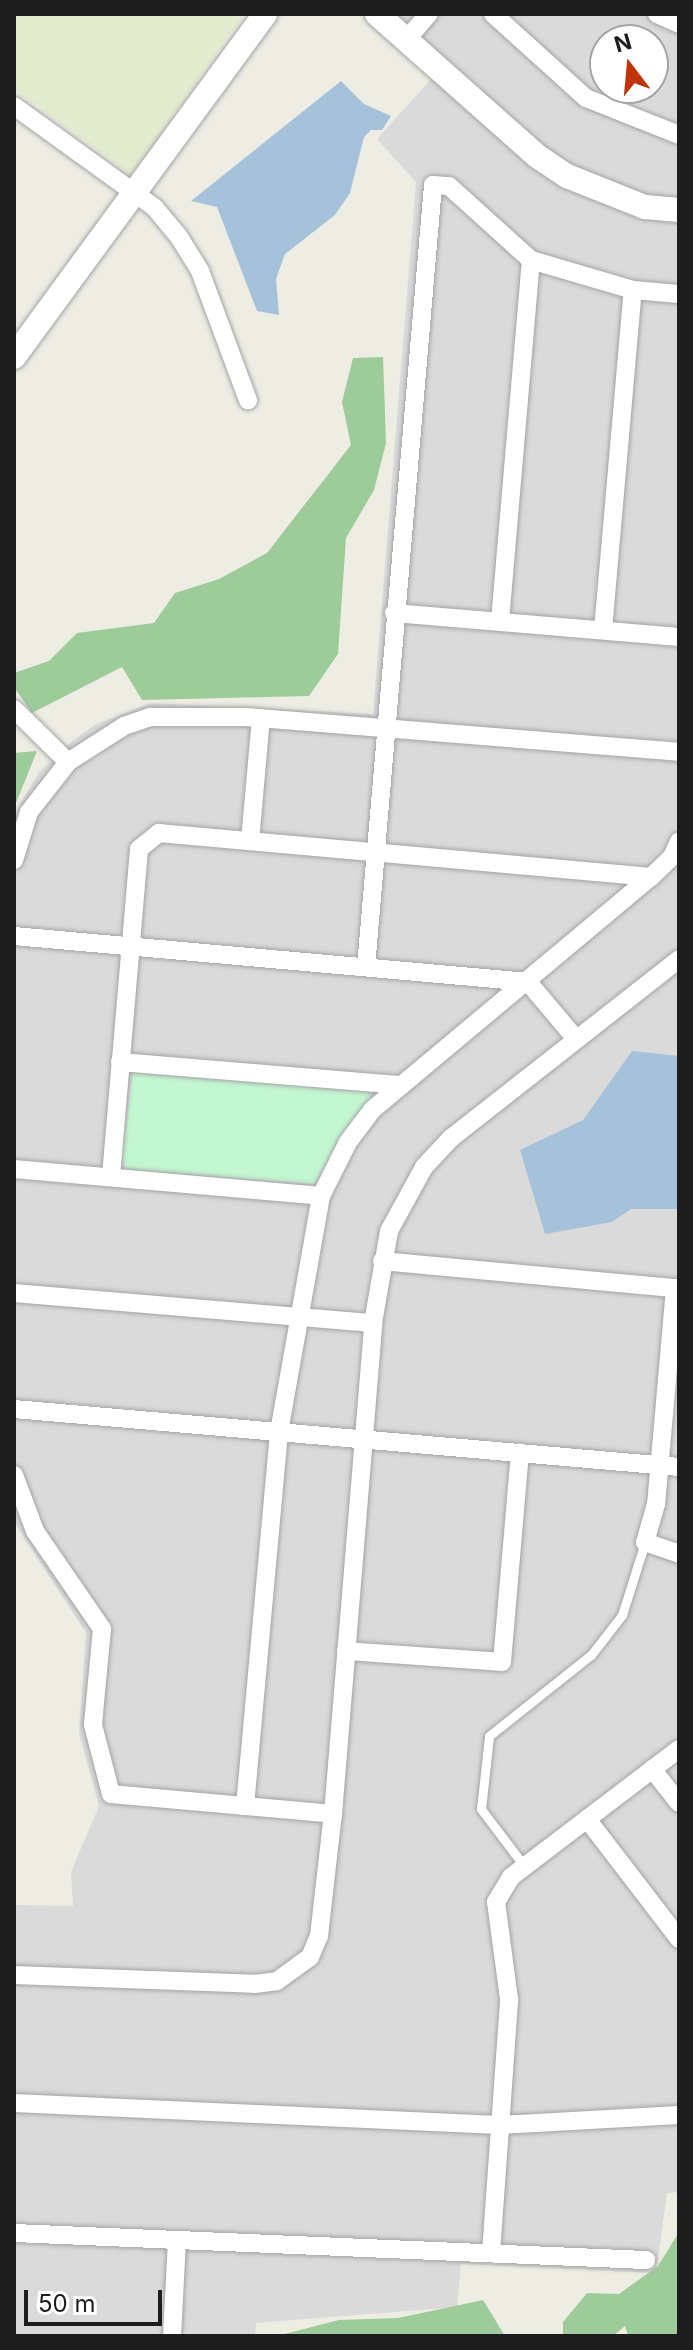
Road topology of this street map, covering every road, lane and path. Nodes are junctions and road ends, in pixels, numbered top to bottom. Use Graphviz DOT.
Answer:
graph roads {
  1 [pos="265,14"];
  2 [pos="377,14"];
  3 [pos="429,14"];
  4 [pos="493,14"];
  5 [pos="657,14"];
  6 [pos="679,24"];
  7 [pos="406,40"];
  8 [pos="14,106"];
  9 [pos="679,135"];
  10 [pos="135,194"];
  11 [pos="679,210"];
  12 [pos="531,260"];
  13 [pos="633,290"];
  14 [pos="679,294"];
  15 [pos="14,357"];
  16 [pos="248,400"];
  17 [pos="394,613"];
  18 [pos="500,621"];
  19 [pos="603,630"];
  20 [pos="679,637"];
  21 [pos="14,709"];
  22 [pos="261,718"];
  23 [pos="384,729"];
  24 [pos="679,752"];
  25 [pos="68,762"];
  26 [pos="250,841"];
  27 [pos="679,841"];
  28 [pos="375,852"];
  29 [pos="14,860"];
  30 [pos="651,877"];
  31 [pos="14,936"];
  32 [pos="129,947"];
  33 [pos="679,959"];
  34 [pos="366,967"];
  35 [pos="528,982"];
  36 [pos="576,1039"];
  37 [pos="120,1062"];
  38 [pos="398,1085"];
  39 [pos="14,1169"];
  40 [pos="111,1176"];
  41 [pos="321,1196"];
  42 [pos="382,1261"];
  43 [pos="14,1293"];
  44 [pos="298,1319"];
  45 [pos="373,1323"];
  46 [pos="673,1381"];
  47 [pos="14,1409"];
  48 [pos="279,1432"];
  49 [pos="364,1438"];
  50 [pos="520,1453"];
  51 [pos="660,1466"];
  52 [pos="679,1467"];
  53 [pos="14,1475"];
  54 [pos="645,1542"];
  55 [pos="679,1554"];
  56 [pos="346,1651"];
  57 [pos="679,1749"];
  58 [pos="652,1769"];
  59 [pos="679,1803"];
  60 [pos="245,1806"];
  61 [pos="333,1814"];
  62 [pos="587,1819"];
  63 [pos="525,1867"];
  64 [pos="679,1939"];
  65 [pos="14,1975"];
  66 [pos="14,2103"];
  67 [pos="679,2115"];
  68 [pos="499,2125"];
  69 [pos="14,2233"];
  70 [pos="177,2240"];
  71 [pos="491,2253"];
  72 [pos="646,2260"];
  73 [pos="172,2336"];
  1 -- 10 [label="street"];
  2 -- 7 [label="street"];
  3 -- 7 [label="street"];
  4 -- 9 [label="street"];
  5 -- 6 [label="street"];
  7 -- 11 [label="street"];
  8 -- 10 [label="street"];
  10 -- 15 [label="street"];
  10 -- 16 [label="street"];
  12 -- 13 [label="street"];
  12 -- 17 [label="street"];
  12 -- 18 [label="street"];
  13 -- 14 [label="street"];
  13 -- 19 [label="street"];
  17 -- 18 [label="street"];
  17 -- 23 [label="street"];
  18 -- 19 [label="street"];
  19 -- 20 [label="street"];
  21 -- 25 [label="street"];
  22 -- 23 [label="street"];
  22 -- 25 [label="street"];
  22 -- 26 [label="street"];
  23 -- 24 [label="street"];
  23 -- 28 [label="street"];
  25 -- 29 [label="street"];
  26 -- 28 [label="street"];
  26 -- 32 [label="street"];
  27 -- 30 [label="street"];
  28 -- 30 [label="street"];
  28 -- 34 [label="street"];
  30 -- 35 [label="street"];
  31 -- 32 [label="street"];
  32 -- 34 [label="street"];
  32 -- 37 [label="street"];
  33 -- 36 [label="street"];
  34 -- 35 [label="street"];
  35 -- 36 [label="street"];
  35 -- 38 [label="street"];
  36 -- 42 [label="street"];
  37 -- 38 [label="street"];
  37 -- 40 [label="street"];
  38 -- 41 [label="street"];
  39 -- 40 [label="street"];
  40 -- 41 [label="street"];
  41 -- 44 [label="street"];
  42 -- 45 [label="street"];
  42 -- 46 [label="street"];
  43 -- 44 [label="street"];
  44 -- 45 [label="street"];
  44 -- 48 [label="street"];
  45 -- 49 [label="street"];
  46 -- 51 [label="street"];
  47 -- 48 [label="street"];
  48 -- 49 [label="street"];
  48 -- 60 [label="street"];
  49 -- 50 [label="street"];
  49 -- 56 [label="street"];
  50 -- 51 [label="street"];
  50 -- 56 [label="street"];
  51 -- 52 [label="street"];
  51 -- 54 [label="street"];
  53 -- 60 [label="street"];
  54 -- 55 [label="street"];
  54 -- 63 [label="lane"];
  56 -- 61 [label="street"];
  57 -- 58 [label="street"];
  58 -- 59 [label="street"];
  58 -- 62 [label="street"];
  60 -- 61 [label="street"];
  61 -- 65 [label="street"];
  62 -- 63 [label="street"];
  62 -- 64 [label="street"];
  63 -- 68 [label="street"];
  66 -- 68 [label="street"];
  67 -- 68 [label="street"];
  68 -- 71 [label="street"];
  69 -- 70 [label="street"];
  70 -- 71 [label="street"];
  70 -- 73 [label="street"];
  71 -- 72 [label="street"];
}
